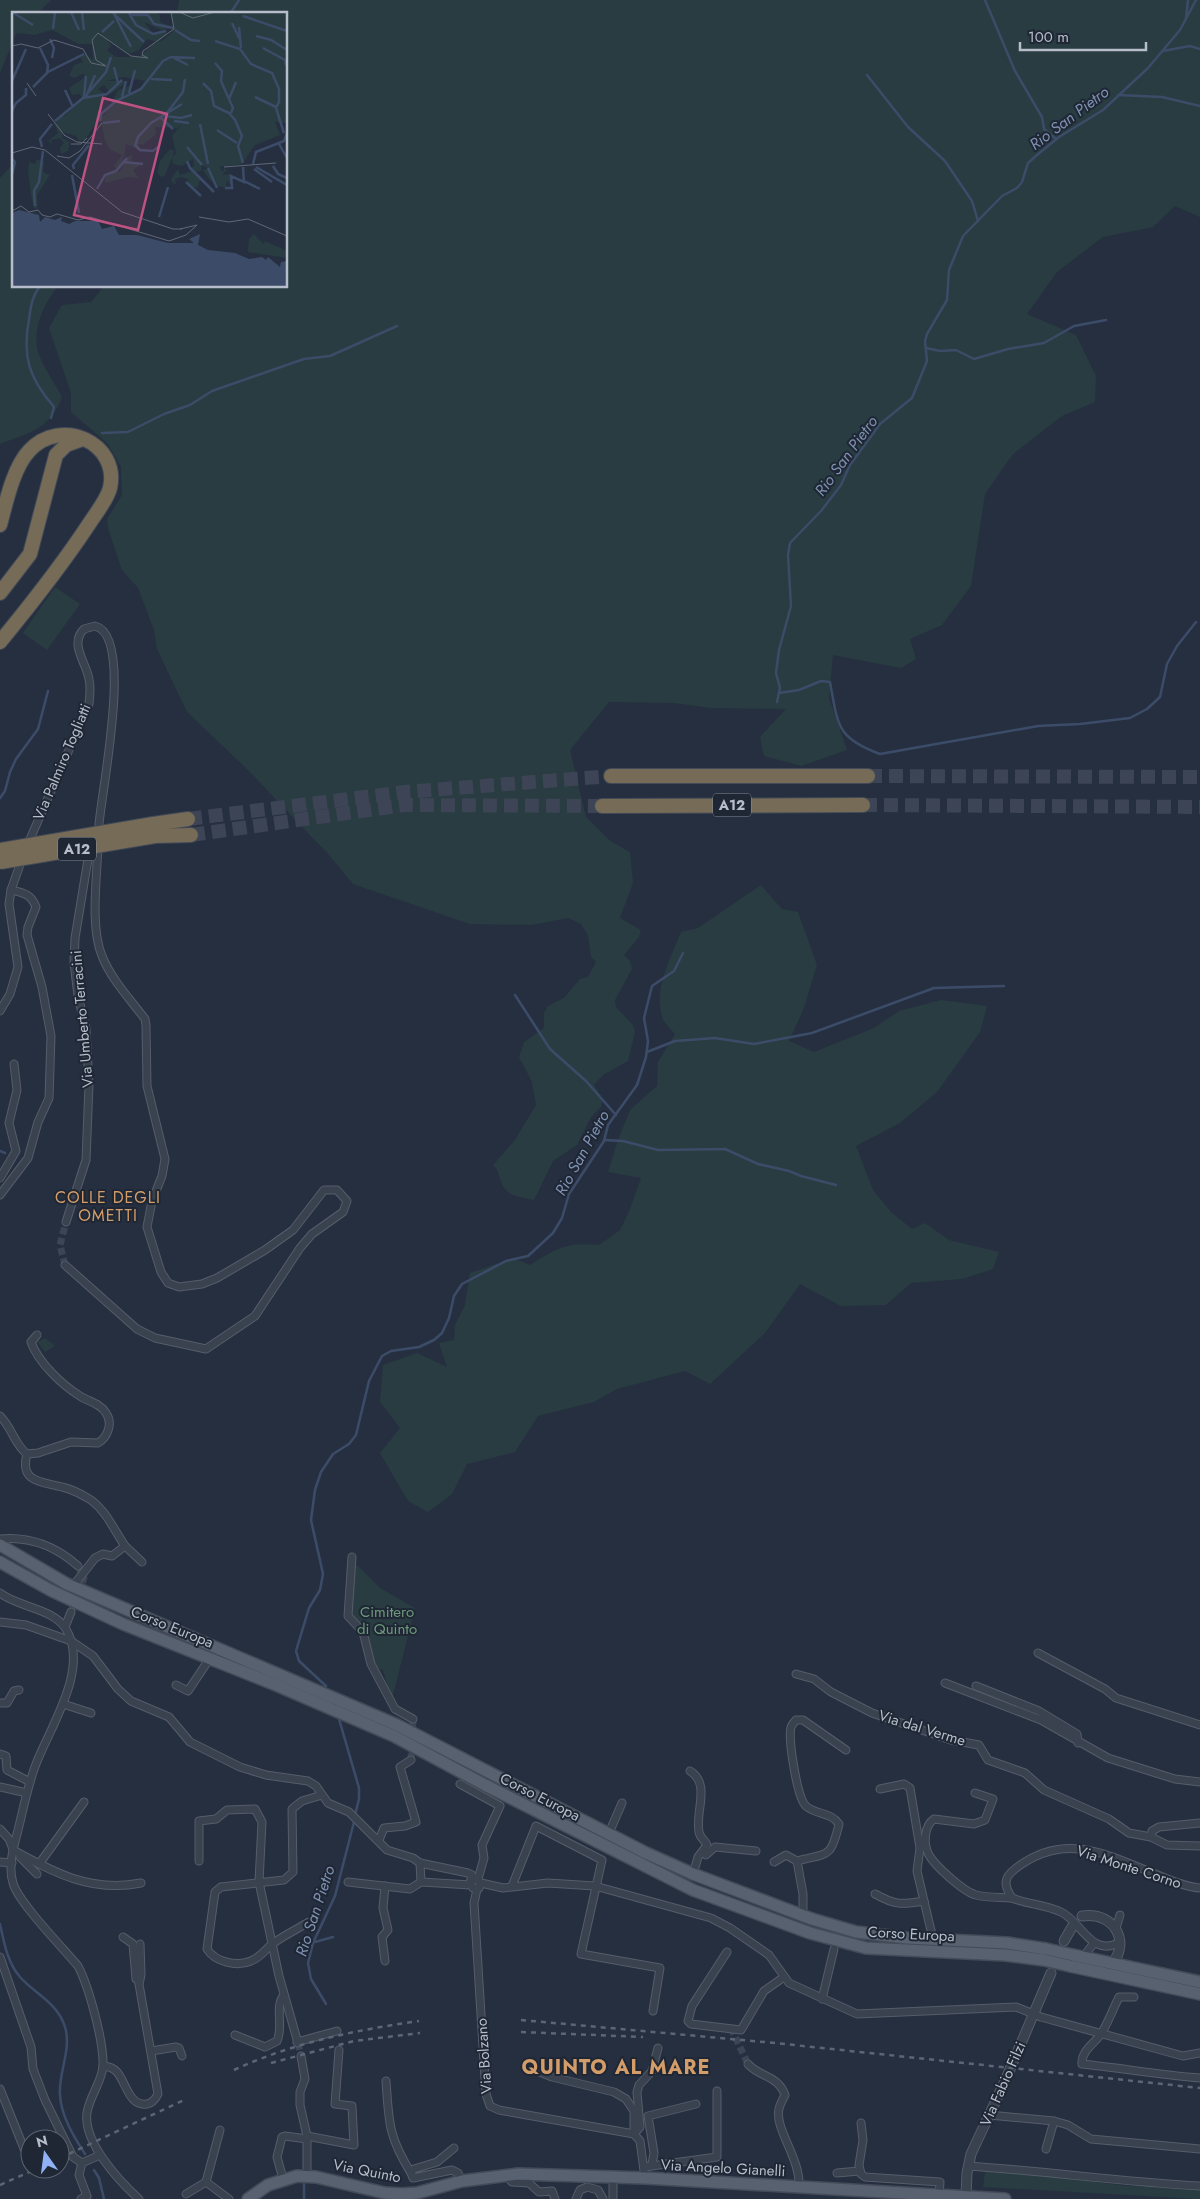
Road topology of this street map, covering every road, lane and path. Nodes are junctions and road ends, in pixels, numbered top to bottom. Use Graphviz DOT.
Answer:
graph roads {
  1 [pos="84,439"];
  2 [pos="12,484"];
  3 [pos="0,493"];
  4 [pos="0,525"];
  5 [pos="0,593"];
  6 [pos="0,642"];
  7 [pos="611,776"];
  8 [pos="868,776"];
  9 [pos="863,805"];
  10 [pos="602,806"];
  11 [pos="99,815"];
  12 [pos="188,819"];
  13 [pos="154,830"];
  14 [pos="191,835"];
  15 [pos="0,850"];
  16 [pos="0,862"];
  17 [pos="11,890"];
  18 [pos="0,1011"];
  19 [pos="14,1064"];
  20 [pos="0,1178"];
  21 [pos="1,1192"];
  22 [pos="66,1222"];
  23 [pos="65,1265"];
  24 [pos="37,1335"];
  25 [pos="0,1416"];
  26 [pos="27,1454"];
  27 [pos="0,1538"];
  28 [pos="0,1545"];
  29 [pos="125,1546"];
  30 [pos="352,1557"];
  31 [pos="0,1562"];
  32 [pos="142,1562"];
  33 [pos="78,1566"];
  34 [pos="72,1586"];
  35 [pos="0,1593"];
  36 [pos="71,1612"];
  37 [pos="0,1622"];
  38 [pos="66,1627"];
  39 [pos="71,1641"];
  40 [pos="1038,1653"];
  41 [pos="210,1658"];
  42 [pos="245,1666"];
  43 [pos="796,1674"];
  44 [pos="945,1683"];
  45 [pos="176,1684"];
  46 [pos="976,1686"];
  47 [pos="19,1690"];
  48 [pos="0,1703"];
  49 [pos="63,1704"];
  50 [pos="340,1706"];
  51 [pos="91,1713"];
  52 [pos="413,1719"];
  53 [pos="1200,1724"];
  54 [pos="1078,1743"];
  55 [pos="846,1750"];
  56 [pos="0,1754"];
  57 [pos="411,1760"];
  58 [pos="690,1771"];
  59 [pos="30,1782"];
  60 [pos="1200,1782"];
  61 [pos="460,1784"];
  62 [pos="0,1787"];
  63 [pos="880,1789"];
  64 [pos="27,1793"];
  65 [pos="975,1793"];
  66 [pos="322,1795"];
  67 [pos="84,1802"];
  68 [pos="622,1802"];
  69 [pos="1200,1823"];
  70 [pos="0,1829"];
  71 [pos="609,1833"];
  72 [pos="1151,1838"];
  73 [pos="379,1840"];
  74 [pos="1200,1846"];
  75 [pos="13,1850"];
  76 [pos="756,1851"];
  77 [pos="200,1861"];
  78 [pos="416,1861"];
  79 [pos="0,1862"];
  80 [pos="774,1862"];
  81 [pos="797,1862"];
  82 [pos="12,1863"];
  83 [pos="39,1864"];
  84 [pos="694,1871"];
  85 [pos="37,1874"];
  86 [pos="259,1882"];
  87 [pos="348,1882"];
  88 [pos="421,1882"];
  89 [pos="141,1883"];
  90 [pos="476,1883"];
  91 [pos="386,1886"];
  92 [pos="512,1886"];
  93 [pos="595,1886"];
  94 [pos="1200,1888"];
  95 [pos="875,1894"];
  96 [pos="1012,1898"];
  97 [pos="924,1901"];
  98 [pos="803,1915"];
  99 [pos="1120,1915"];
  100 [pos="1082,1916"];
  101 [pos="309,1922"];
  102 [pos="1072,1927"];
  103 [pos="1116,1928"];
  104 [pos="123,1937"];
  105 [pos="933,1939"];
  106 [pos="1064,1941"];
  107 [pos="1094,1943"];
  108 [pos="1118,1943"];
  109 [pos="140,1944"];
  110 [pos="272,1945"];
  111 [pos="834,1948"];
  112 [pos="727,1952"];
  113 [pos="1045,1954"];
  114 [pos="0,1957"];
  115 [pos="1075,1960"];
  116 [pos="385,1961"];
  117 [pos="1112,1964"];
  118 [pos="1092,1972"];
  119 [pos="1051,1973"];
  120 [pos="784,1977"];
  121 [pos="139,1981"];
  122 [pos="1200,1982"];
  123 [pos="1200,1994"];
  124 [pos="284,1995"];
  125 [pos="1134,1997"];
  126 [pos="822,1999"];
  127 [pos="653,2010"];
  128 [pos="1034,2014"];
  129 [pos="338,2031"];
  130 [pos="1102,2032"];
  131 [pos="235,2035"];
  132 [pos="658,2048"];
  133 [pos="339,2050"];
  134 [pos="151,2051"];
  135 [pos="1200,2053"];
  136 [pos="182,2056"];
  137 [pos="301,2056"];
  138 [pos="748,2064"];
  139 [pos="103,2066"];
  140 [pos="535,2070"];
  141 [pos="1200,2078"];
  142 [pos="386,2080"];
  143 [pos="0,2089"];
  144 [pos="718,2091"];
  145 [pos="696,2104"];
  146 [pos="989,2114"];
  147 [pos="1054,2121"];
  148 [pos="861,2123"];
  149 [pos="220,2130"];
  150 [pos="634,2134"];
  151 [pos="307,2138"];
  152 [pos="20,2139"];
  153 [pos="454,2148"];
  154 [pos="1046,2149"];
  155 [pos="1200,2149"];
  156 [pos="100,2155"];
  157 [pos="82,2163"];
  158 [pos="652,2164"];
  159 [pos="968,2166"];
  160 [pos="860,2171"];
  161 [pos="411,2173"];
  162 [pos="645,2173"];
  163 [pos="837,2174"];
  164 [pos="506,2175"];
  165 [pos="307,2176"];
  166 [pos="613,2177"];
  167 [pos="282,2179"];
  168 [pos="462,2181"];
  169 [pos="206,2182"];
  170 [pos="586,2182"];
  171 [pos="1200,2186"];
  172 [pos="799,2187"];
  173 [pos="186,2194"];
  174 [pos="939,2195"];
  175 [pos="966,2196"];
  176 [pos="81,2199"];
  177 [pos="138,2199"];
  178 [pos="229,2199"];
  179 [pos="248,2199"];
  180 [pos="555,2199"];
  181 [pos="576,2199"];
  182 [pos="603,2199"];
  183 [pos="613,2199"];
  184 [pos="1005,2199"];
  1 -- 2 [label="highway"];
  1 -- 5 [label="highway"];
  1 -- 6 [label="highway"];
  2 -- 3 [label="highway"];
  2 -- 4 [label="highway"];
  7 -- 8 [label="highway, A12"];
  9 -- 10 [label="highway, A12"];
  11 -- 17 [label="street, Via Palmiro Togliatti"];
  11 -- 22 [label="street, Via Umberto Terracini"];
  11 -- 23 [label="street"];
  12 -- 13 [label="highway, A12"];
  13 -- 14 [label="highway, A12"];
  13 -- 15 [label="highway, A12, bridge"];
  13 -- 16 [label="highway, A12, bridge"];
  17 -- 18 [label="street, Via Palmiro Togliatti"];
  17 -- 21 [label="street"];
  19 -- 20 [label="street"];
  24 -- 26 [label="street"];
  25 -- 26 [label="street"];
  26 -- 29 [label="street"];
  27 -- 33 [label="street"];
  28 -- 34 [label="main road, Corso Europa"];
  29 -- 32 [label="street"];
  29 -- 34 [label="street"];
  30 -- 52 [label="street"];
  31 -- 41 [label="main road, Corso Europa"];
  34 -- 42 [label="main road, Corso Europa"];
  35 -- 38 [label="street"];
  36 -- 38 [label="street"];
  37 -- 39 [label="street"];
  38 -- 39 [label="street"];
  39 -- 49 [label="street"];
  39 -- 66 [label="street"];
  40 -- 53 [label="street"];
  41 -- 42 [label="main road, Corso Europa"];
  41 -- 45 [label="street"];
  42 -- 50 [label="main road, Corso Europa"];
  43 -- 72 [label="street, Via dal Verme"];
  44 -- 54 [label="street"];
  46 -- 54 [label="street"];
  47 -- 48 [label="street"];
  49 -- 51 [label="street"];
  49 -- 59 [label="street"];
  50 -- 71 [label="main road, Corso Europa"];
  50 -- 113 [label="main road, Corso Europa"];
  54 -- 60 [label="street"];
  55 -- 81 [label="street"];
  56 -- 59 [label="street"];
  57 -- 73 [label="street"];
  58 -- 84 [label="street"];
  59 -- 64 [label="street"];
  61 -- 90 [label="street"];
  62 -- 64 [label="street"];
  63 -- 97 [label="street"];
  64 -- 75 [label="street"];
  65 -- 96 [label="street"];
  66 -- 73 [label="street"];
  66 -- 86 [label="street"];
  67 -- 83 [label="street"];
  68 -- 71 [label="street"];
  69 -- 72 [label="street"];
  70 -- 75 [label="street"];
  71 -- 84 [label="main road, Corso Europa"];
  72 -- 74 [label="street, Via dal Verme"];
  73 -- 78 [label="street"];
  75 -- 82 [label="street"];
  75 -- 83 [label="street"];
  75 -- 85 [label="street"];
  76 -- 84 [label="street"];
  77 -- 86 [label="street"];
  78 -- 88 [label="street"];
  78 -- 90 [label="street"];
  79 -- 82 [label="street"];
  80 -- 81 [label="street"];
  81 -- 98 [label="street"];
  82 -- 139 [label="street"];
  83 -- 89 [label="street"];
  84 -- 98 [label="main road, Corso Europa"];
  86 -- 110 [label="street"];
  86 -- 110 [label="street"];
  87 -- 91 [label="street"];
  88 -- 90 [label="street"];
  88 -- 91 [label="street"];
  90 -- 92 [label="street"];
  90 -- 150 [label="street, Via Bolzano"];
  91 -- 116 [label="street"];
  92 -- 93 [label="street"];
  92 -- 93 [label="street"];
  93 -- 120 [label="street"];
  93 -- 127 [label="street"];
  94 -- 96 [label="street, Via Monte Corno"];
  95 -- 97 [label="street"];
  96 -- 107 [label="street"];
  97 -- 105 [label="street"];
  98 -- 105 [label="main road, Corso Europa"];
  99 -- 103 [label="street"];
  100 -- 103 [label="street"];
  101 -- 110 [label="street"];
  102 -- 106 [label="street"];
  103 -- 108 [label="street"];
  104 -- 121 [label="street"];
  105 -- 113 [label="main road, Corso Europa"];
  107 -- 108 [label="street"];
  107 -- 115 [label="street"];
  108 -- 117 [label="street"];
  109 -- 121 [label="street"];
  110 -- 124 [label="street"];
  111 -- 126 [label="street"];
  112 -- 120 [label="street"];
  113 -- 115 [label="main road, Corso Europa, bridge"];
  114 -- 157 [label="street"];
  115 -- 117 [label="main road, Corso Europa"];
  115 -- 118 [label="main road, Corso Europa"];
  117 -- 118 [label="street"];
  117 -- 122 [label="main road, Corso Europa"];
  118 -- 123 [label="main road, Corso Europa"];
  119 -- 128 [label="street, Via Fabio Filzi"];
  120 -- 126 [label="street"];
  121 -- 134 [label="street"];
  124 -- 129 [label="street"];
  124 -- 131 [label="street"];
  125 -- 130 [label="street"];
  126 -- 128 [label="street"];
  128 -- 130 [label="street"];
  128 -- 146 [label="street, Via Fabio Filzi"];
  130 -- 135 [label="street"];
  130 -- 141 [label="street"];
  132 -- 150 [label="street"];
  133 -- 151 [label="street"];
  134 -- 136 [label="street"];
  134 -- 139 [label="street"];
  137 -- 151 [label="street"];
  138 -- 172 [label="street"];
  139 -- 156 [label="street"];
  140 -- 150 [label="street"];
  142 -- 161 [label="street"];
  143 -- 152 [label="street"];
  144 -- 158 [label="street, Via Angelo Gianelli"];
  145 -- 158 [label="street"];
  146 -- 147 [label="street"];
  146 -- 159 [label="street, Via Fabio Filzi"];
  147 -- 154 [label="street"];
  147 -- 155 [label="street"];
  148 -- 160 [label="street"];
  149 -- 169 [label="street"];
  150 -- 162 [label="street"];
  151 -- 165 [label="street"];
  151 -- 167 [label="street"];
  153 -- 161 [label="street"];
  156 -- 157 [label="street"];
  156 -- 177 [label="street"];
  157 -- 176 [label="street"];
  158 -- 162 [label="street, Via Angelo Gianelli"];
  159 -- 171 [label="street"];
  159 -- 175 [label="street, Via Fabio Filzi"];
  160 -- 163 [label="street"];
  160 -- 174 [label="street"];
  161 -- 168 [label="street"];
  162 -- 166 [label="main road, Via Angelo Gianelli"];
  162 -- 172 [label="main road, Via Angelo Gianelli"];
  164 -- 168 [label="main road, Via Quinto"];
  164 -- 170 [label="main road, Via Angelo Gianelli"];
  164 -- 180 [label="street"];
  165 -- 167 [label="main road, Via Quinto"];
  165 -- 168 [label="main road, Via Quinto"];
  166 -- 170 [label="main road, Via Angelo Gianelli"];
  166 -- 183 [label="street"];
  167 -- 179 [label="main road, Via Quinto"];
  169 -- 173 [label="street"];
  169 -- 178 [label="street"];
  170 -- 181 [label="street"];
  170 -- 182 [label="street"];
  172 -- 174 [label="main road, Via Angelo Gianelli"];
  174 -- 175 [label="main road, Via Angelo Gianelli"];
  175 -- 184 [label="main road, Via Angelo Gianelli"];
}
